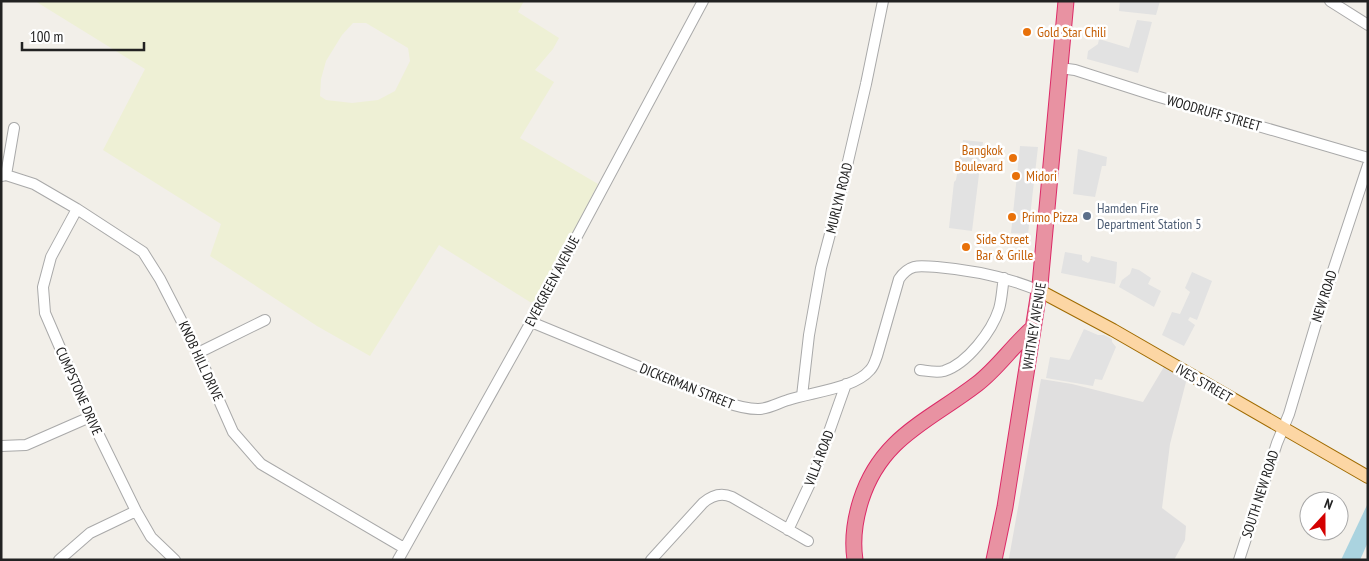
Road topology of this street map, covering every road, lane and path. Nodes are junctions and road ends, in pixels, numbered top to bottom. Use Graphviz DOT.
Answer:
graph roads {
  1 [pos="703,1"];
  2 [pos="883,1"];
  3 [pos="1066,1"];
  4 [pos="1330,1"];
  5 [pos="1368,25"];
  6 [pos="1060,68"];
  7 [pos="14,128"];
  8 [pos="1368,158"];
  9 [pos="1368,165"];
  10 [pos="3,175"];
  11 [pos="77,210"];
  12 [pos="1004,278"];
  13 [pos="1040,291"];
  14 [pos="265,320"];
  15 [pos="531,322"];
  16 [pos="1034,328"];
  17 [pos="198,353"];
  18 [pos="920,370"];
  19 [pos="846,384"];
  20 [pos="802,396"];
  21 [pos="90,418"];
  22 [pos="1283,428"];
  23 [pos="1,446"];
  24 [pos="1368,477"];
  25 [pos="136,511"];
  26 [pos="788,530"];
  27 [pos="808,541"];
  28 [pos="404,548"];
  29 [pos="60,560"];
  30 [pos="175,560"];
  31 [pos="398,560"];
  32 [pos="651,560"];
  33 [pos="855,560"];
  34 [pos="994,560"];
  35 [pos="1239,560"];
  1 -- 15 [label="street, EVERGREEN AVENUE"];
  2 -- 20 [label="street, MURLYN ROAD"];
  3 -- 6 [label="highway, WHITNEY AVENUE"];
  4 -- 5 [label="street"];
  6 -- 8 [label="street, WOODRUFF STREET"];
  6 -- 13 [label="highway, WHITNEY AVENUE"];
  7 -- 10 [label="street"];
  9 -- 22 [label="street, NEW ROAD"];
  10 -- 11 [label="street, KNOB HILL DRIVE"];
  11 -- 17 [label="street, KNOB HILL DRIVE"];
  11 -- 21 [label="street, CUMPSTONE DRIVE"];
  12 -- 13 [label="street, DICKERMAN STREET"];
  12 -- 18 [label="street"];
  12 -- 19 [label="street, DICKERMAN STREET"];
  13 -- 16 [label="highway, WHITNEY AVENUE"];
  13 -- 22 [label="main road, IVES STREET"];
  14 -- 17 [label="street"];
  15 -- 20 [label="street, DICKERMAN STREET"];
  15 -- 28 [label="street, EVERGREEN AVENUE"];
  16 -- 33 [label="highway"];
  16 -- 34 [label="highway, WHITNEY AVENUE"];
  17 -- 28 [label="street, KNOB HILL DRIVE"];
  19 -- 20 [label="street, DICKERMAN STREET"];
  19 -- 26 [label="street, VILLA ROAD"];
  21 -- 23 [label="street"];
  21 -- 25 [label="street, CUMPSTONE DRIVE"];
  22 -- 24 [label="main road, IVES STREET"];
  22 -- 35 [label="street, SOUTH NEW ROAD"];
  25 -- 29 [label="street"];
  25 -- 30 [label="street, CUMPSTONE DRIVE"];
  26 -- 27 [label="street"];
  26 -- 32 [label="street"];
  28 -- 31 [label="street, EVERGREEN AVENUE"];
}
